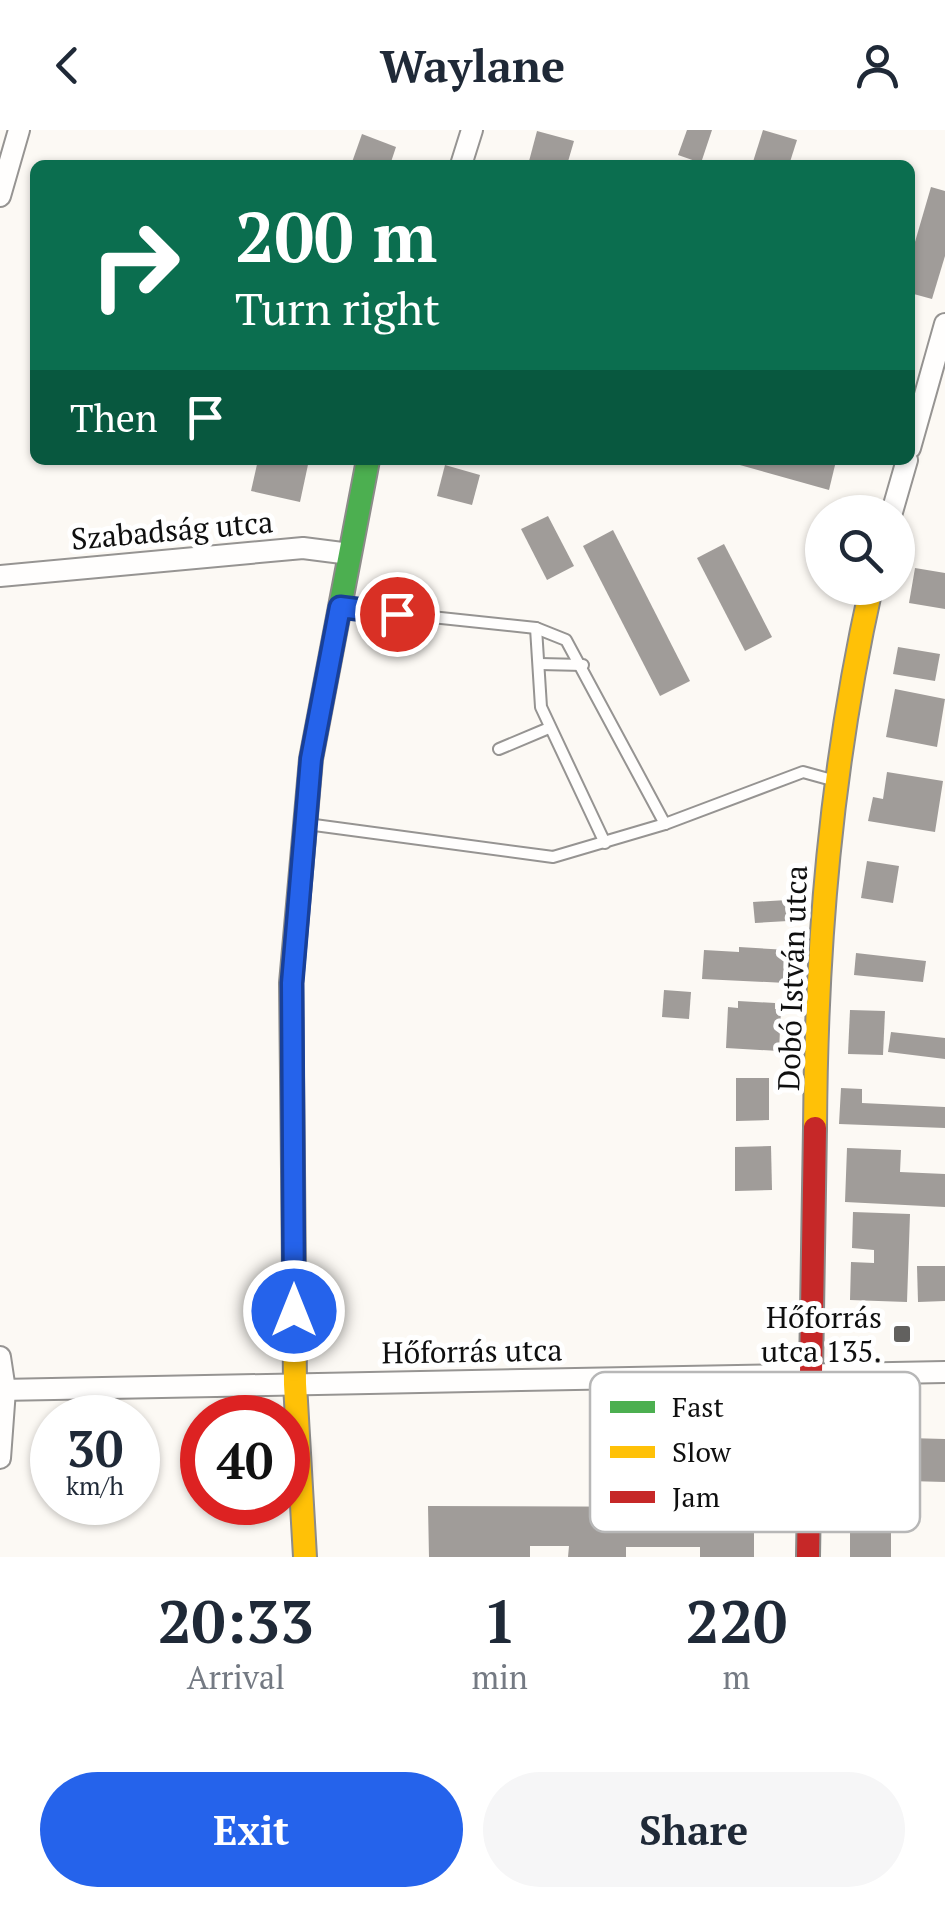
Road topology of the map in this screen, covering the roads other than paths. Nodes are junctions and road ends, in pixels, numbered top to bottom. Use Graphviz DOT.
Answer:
graph roads {
  1 [pos="19,130"];
  2 [pos="472,130"];
  3 [pos="463,160"];
  4 [pos="0,196"];
  5 [pos="945,324"];
  6 [pos="915,430"];
  7 [pos="367,465"];
  8 [pos="905,465"];
  9 [pos="897,495"];
  10 [pos="350,554"];
  11 [pos="0,576"];
  12 [pos="868,605"];
  13 [pos="340,607"];
  14 [pos="536,628"];
  15 [pos="540,664"];
  16 [pos="583,665"];
  17 [pos="549,728"];
  18 [pos="499,749"];
  19 [pos="835,780"];
  20 [pos="306,824"];
  21 [pos="665,824"];
  22 [pos="605,843"];
  23 [pos="0,1357"];
  24 [pos="812,1372"];
  25 [pos="920,1372"];
  26 [pos="945,1372"];
  27 [pos="590,1378"];
  28 [pos="295,1384"];
  29 [pos="2,1390"];
  30 [pos="0,1458"];
  31 [pos="810,1532"];
  32 [pos="304,1557"];
  33 [pos="808,1557"];
  1 -- 4 [label="street"];
  2 -- 3 [label="street"];
  5 -- 6 [label="street"];
  7 -- 10 [label="street"];
  8 -- 9 [label="street"];
  10 -- 11 [label="street, Szabadság utca"];
  10 -- 13 [label="street"];
  12 -- 19 [label="street, Dobó István utca"];
  13 -- 14 [label="lane"];
  13 -- 20 [label="street"];
  14 -- 15 [label="lane"];
  14 -- 16 [label="lane"];
  15 -- 16 [label="lane"];
  15 -- 17 [label="lane"];
  16 -- 21 [label="lane"];
  17 -- 18 [label="lane"];
  17 -- 22 [label="lane"];
  19 -- 21 [label="lane"];
  19 -- 24 [label="street, Dobó István utca"];
  20 -- 22 [label="lane"];
  20 -- 28 [label="street"];
  21 -- 22 [label="lane"];
  23 -- 29 [label="street"];
  25 -- 26 [label="street, Hőforrás utca"];
  27 -- 28 [label="street, Hőforrás utca"];
  28 -- 29 [label="street, Hőforrás utca"];
  28 -- 32 [label="street"];
  29 -- 30 [label="street"];
  31 -- 33 [label="street, Dobó István utca"];
}
